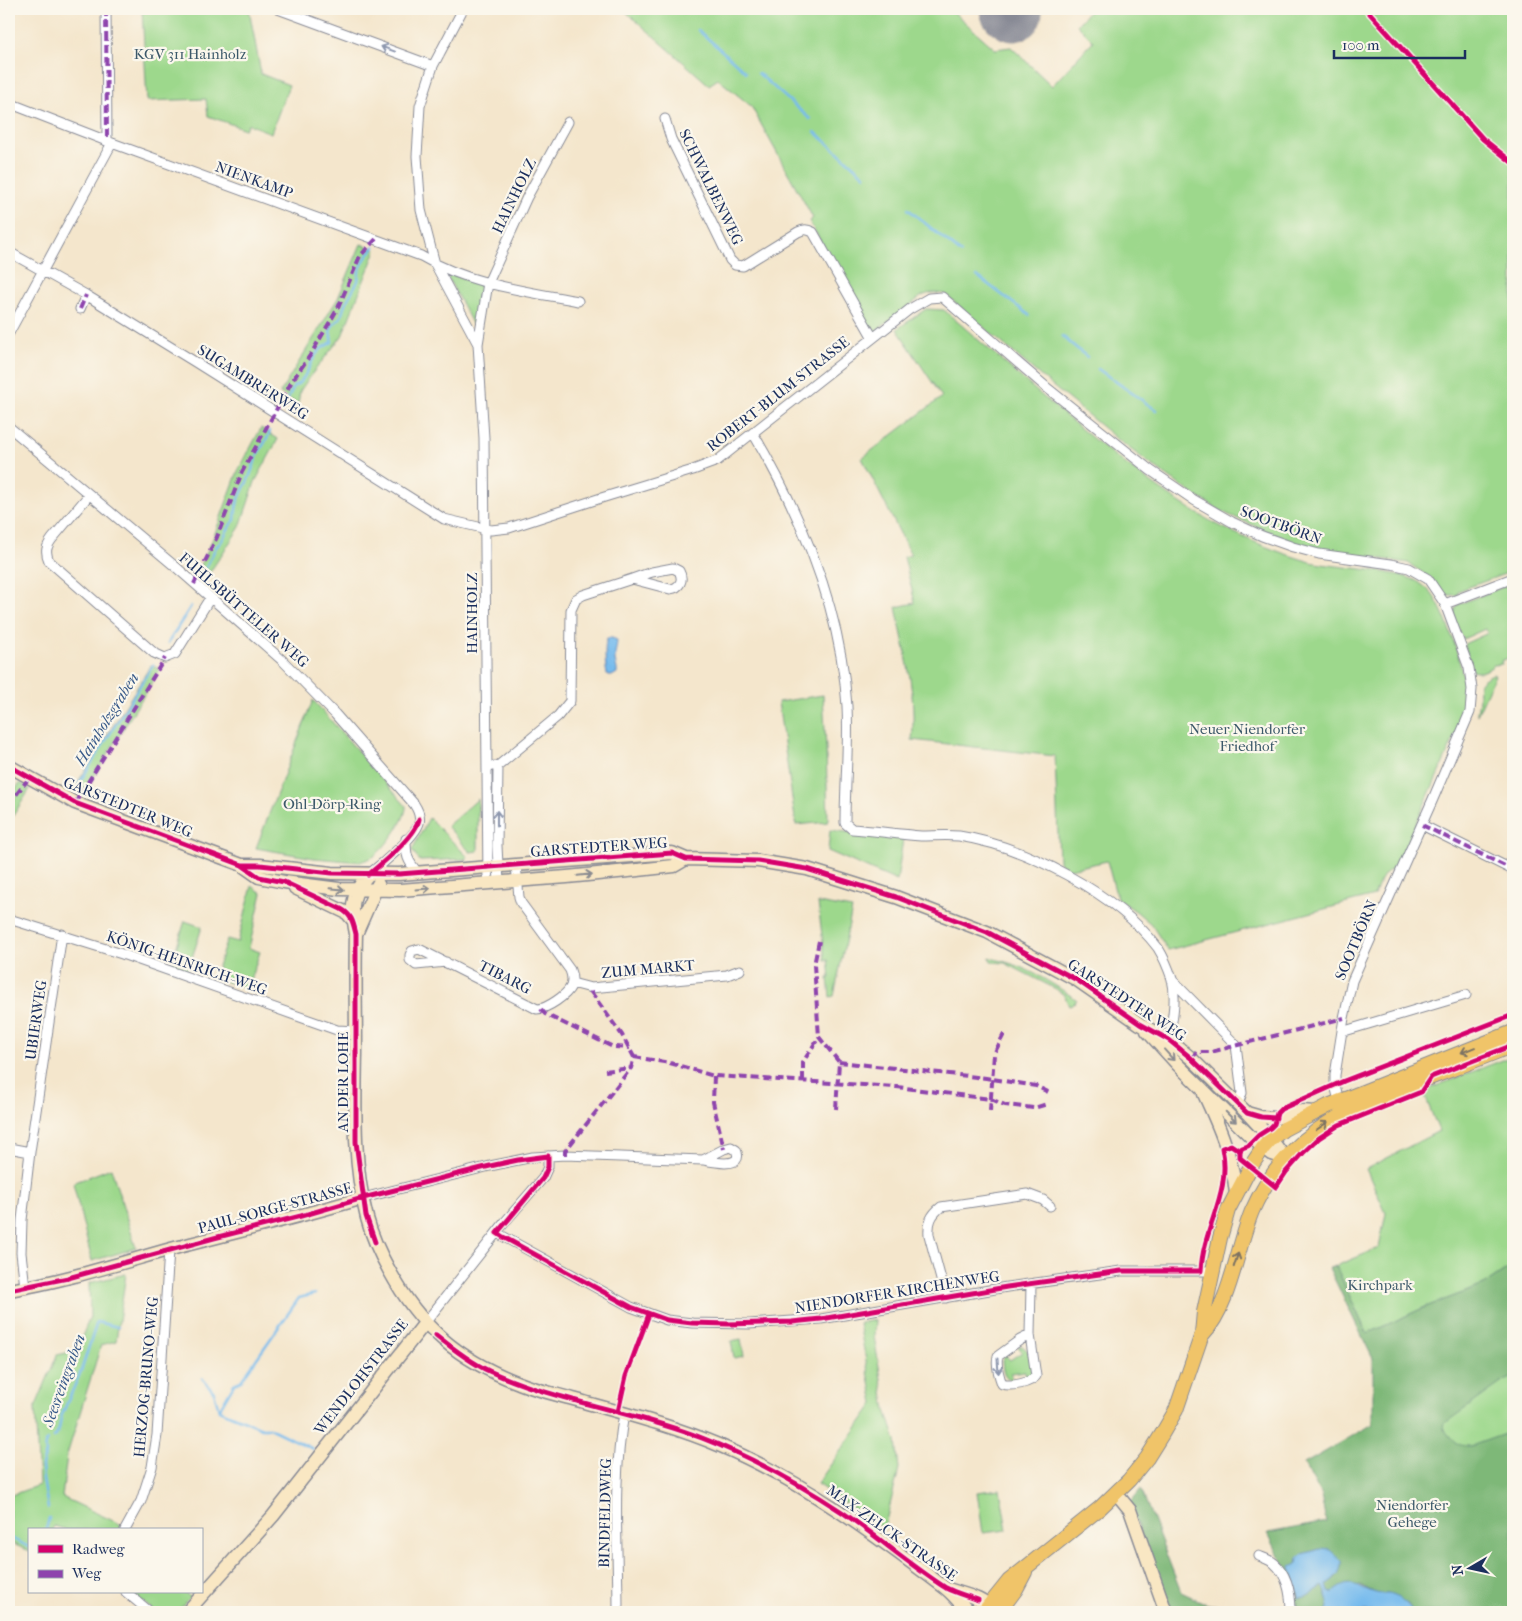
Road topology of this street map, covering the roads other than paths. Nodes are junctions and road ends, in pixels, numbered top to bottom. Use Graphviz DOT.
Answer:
graph roads {
  1 [pos="106,9"];
  2 [pos="278,9"];
  3 [pos="463,9"];
  4 [pos="434,66"];
  5 [pos="9,103"];
  6 [pos="665,119"];
  7 [pos="568,122"];
  8 [pos="109,141"];
  9 [pos="9,252"];
  10 [pos="434,264"];
  11 [pos="42,271"];
  12 [pos="488,284"];
  13 [pos="86,295"];
  14 [pos="933,297"];
  15 [pos="578,302"];
  16 [pos="80,309"];
  17 [pos="9,333"];
  18 [pos="873,338"];
  19 [pos="478,344"];
  20 [pos="9,427"];
  21 [pos="753,433"];
  22 [pos="90,495"];
  23 [pos="485,528"];
  24 [pos="1513,578"];
  25 [pos="632,579"];
  26 [pos="210,598"];
  27 [pos="1445,604"];
  28 [pos="9,766"];
  29 [pos="487,766"];
  30 [pos="498,766"];
  31 [pos="1422,825"];
  32 [pos="406,839"];
  33 [pos="393,853"];
  34 [pos="686,859"];
  35 [pos="242,865"];
  36 [pos="516,865"];
  37 [pos="493,867"];
  38 [pos="1513,870"];
  39 [pos="418,873"];
  40 [pos="368,875"];
  41 [pos="383,875"];
  42 [pos="517,881"];
  43 [pos="284,882"];
  44 [pos="494,883"];
  45 [pos="356,890"];
  46 [pos="375,890"];
  47 [pos="9,919"];
  48 [pos="353,920"];
  49 [pos="62,934"];
  50 [pos="356,934"];
  51 [pos="446,962"];
  52 [pos="740,970"];
  53 [pos="1172,980"];
  54 [pos="572,983"];
  55 [pos="1466,995"];
  56 [pos="1140,1024"];
  57 [pos="1342,1029"];
  58 [pos="356,1031"];
  59 [pos="1513,1032"];
  60 [pos="1169,1040"];
  61 [pos="1513,1045"];
  62 [pos="1200,1085"];
  63 [pos="1339,1101"];
  64 [pos="1243,1108"];
  65 [pos="1315,1112"];
  66 [pos="1267,1144"];
  67 [pos="9,1148"];
  68 [pos="30,1152"];
  69 [pos="548,1156"];
  70 [pos="1285,1158"];
  71 [pos="703,1160"];
  72 [pos="1236,1194"];
  73 [pos="363,1198"];
  74 [pos="1050,1206"];
  75 [pos="498,1233"];
  76 [pos="169,1250"];
  77 [pos="1212,1271"];
  78 [pos="1031,1284"];
  79 [pos="25,1287"];
  80 [pos="9,1290"];
  81 [pos="946,1298"];
  82 [pos="425,1323"];
  83 [pos="1202,1334"];
  84 [pos="1030,1335"];
  85 [pos="624,1414"];
  86 [pos="1116,1493"];
  87 [pos="126,1528"];
  88 [pos="1259,1556"];
  89 [pos="948,1589"];
  90 [pos="128,1594"];
  91 [pos="991,1611"];
  92 [pos="150,1612"];
  93 [pos="187,1612"];
  94 [pos="618,1612"];
  95 [pos="955,1612"];
  96 [pos="970,1612"];
  97 [pos="1166,1612"];
  98 [pos="1291,1612"];
  1 -- 8 [label="street"];
  4 -- 2 [label="street, one-way"];
  3 -- 4 [label="street, HAINHOLZ"];
  4 -- 10 [label="street, HAINHOLZ"];
  5 -- 8 [label="street, NIENKAMP"];
  6 -- 18 [label="street, SCHWALBENWEG"];
  7 -- 12 [label="street, HAINHOLZ"];
  8 -- 10 [label="street, NIENKAMP"];
  8 -- 11 [label="street"];
  9 -- 11 [label="street, SUGAMBRERWEG"];
  10 -- 12 [label="street, NIENKAMP"];
  10 -- 19 [label="street, HAINHOLZ"];
  11 -- 13 [label="street, SUGAMBRERWEG"];
  11 -- 17 [label="street"];
  12 -- 15 [label="street, NIENKAMP"];
  12 -- 19 [label="street, HAINHOLZ"];
  13 -- 16 [label="street"];
  13 -- 23 [label="street, SUGAMBRERWEG"];
  14 -- 18 [label="street, ROBERT-BLUM-STRASSE"];
  14 -- 27 [label="street, SOOTBÖRN"];
  18 -- 21 [label="street, ROBERT-BLUM-STRASSE"];
  19 -- 23 [label="street, HAINHOLZ"];
  20 -- 22 [label="street, FUHLSBÜTTELER WEG"];
  21 -- 23 [label="street, ROBERT-BLUM-STRASSE"];
  21 -- 53 [label="street"];
  22 -- 26 [label="street, FUHLSBÜTTELER WEG"];
  22 -- 26 [label="street"];
  23 -- 29 [label="street, HAINHOLZ"];
  24 -- 27 [label="street"];
  25 -- 25 [label="street"];
  25 -- 30 [label="street"];
  26 -- 32 [label="street, FUHLSBÜTTELER WEG"];
  27 -- 31 [label="street, SOOTBÖRN"];
  28 -- 35 [label="street, GARSTEDTER WEG"];
  29 -- 30 [label="street"];
  29 -- 37 [label="street, HAINHOLZ"];
  37 -- 30 [label="street, HAINHOLZ, one-way"];
  31 -- 38 [label="street"];
  31 -- 57 [label="street, SOOTBÖRN"];
  32 -- 33 [label="street, FUHLSBÜTTELER WEG"];
  32 -- 39 [label="street"];
  33 -- 40 [label="street, FUHLSBÜTTELER WEG"];
  33 -- 41 [label="street, FUHLSBÜTTELER WEG"];
  34 -- 36 [label="street, GARSTEDTER WEG"];
  42 -- 34 [label="street, GARSTEDTER WEG, one-way"];
  34 -- 56 [label="street, GARSTEDTER WEG"];
  35 -- 40 [label="street, GARSTEDTER WEG"];
  35 -- 43 [label="street, GARSTEDTER WEG"];
  36 -- 37 [label="street, GARSTEDTER WEG"];
  36 -- 42 [label="street"];
  37 -- 39 [label="street, GARSTEDTER WEG"];
  37 -- 44 [label="street, HAINHOLZ"];
  39 -- 41 [label="street, GARSTEDTER WEG"];
  40 -- 41 [label="street, GARSTEDTER WEG"];
  40 -- 45 [label="street"];
  41 -- 46 [label="street, AN DER LOHE"];
  42 -- 44 [label="street, GARSTEDTER WEG"];
  42 -- 54 [label="street"];
  43 -- 45 [label="street, GARSTEDTER WEG, one-way"];
  43 -- 48 [label="street, GARSTEDTER WEG"];
  46 -- 44 [label="street, GARSTEDTER WEG, one-way"];
  45 -- 46 [label="street, GARSTEDTER WEG"];
  45 -- 48 [label="street, AN DER LOHE"];
  46 -- 50 [label="street, AN DER LOHE"];
  47 -- 49 [label="street, KÖNIG-HEINRICH-WEG"];
  48 -- 50 [label="street, AN DER LOHE"];
  49 -- 58 [label="street, KÖNIG-HEINRICH-WEG"];
  49 -- 68 [label="street, UBIERWEG"];
  50 -- 58 [label="street, AN DER LOHE"];
  51 -- 54 [label="street, TIBARG"];
  52 -- 54 [label="street, ZUM MARKT"];
  53 -- 60 [label="street"];
  53 -- 64 [label="street"];
  55 -- 57 [label="street"];
  56 -- 60 [label="street, GARSTEDTER WEG"];
  56 -- 62 [label="street, GARSTEDTER WEG, one-way"];
  57 -- 63 [label="street, SOOTBÖRN"];
  58 -- 73 [label="street, AN DER LOHE"];
  59 -- 63 [label="main road, one-way"];
  60 -- 64 [label="street, GARSTEDTER WEG"];
  70 -- 61 [label="main road, one-way"];
  62 -- 66 [label="street, GARSTEDTER WEG, one-way"];
  62 -- 72 [label="street"];
  63 -- 65 [label="main road"];
  64 -- 65 [label="street"];
  64 -- 66 [label="street, GARSTEDTER WEG"];
  65 -- 66 [label="main road"];
  66 -- 70 [label="street, GARSTEDTER WEG"];
  66 -- 72 [label="main road"];
  67 -- 68 [label="street"];
  68 -- 79 [label="street, UBIERWEG"];
  69 -- 71 [label="street, PAUL-SORGE-STRASSE"];
  69 -- 73 [label="street, PAUL-SORGE-STRASSE"];
  69 -- 75 [label="street, WENDLOHSTRASSE"];
  83 -- 70 [label="main road, one-way"];
  72 -- 77 [label="main road"];
  73 -- 76 [label="street, PAUL-SORGE-STRASSE"];
  73 -- 82 [label="street, AN DER LOHE"];
  74 -- 81 [label="street"];
  75 -- 81 [label="street, NIENDORFER KIRCHENWEG"];
  75 -- 82 [label="street, WENDLOHSTRASSE"];
  76 -- 79 [label="street, PAUL-SORGE-STRASSE"];
  76 -- 87 [label="street, HERZOG-BRUNO-WEG"];
  77 -- 78 [label="street, NIENDORFER KIRCHENWEG"];
  77 -- 83 [label="main road"];
  78 -- 81 [label="street, NIENDORFER KIRCHENWEG"];
  78 -- 84 [label="street"];
  79 -- 80 [label="street, PAUL-SORGE-STRASSE"];
  82 -- 85 [label="street, MAX-ZELCK-STRASSE"];
  82 -- 93 [label="street, WENDLOHSTRASSE"];
  83 -- 86 [label="main road"];
  84 -- 84 [label="street, one-way"];
  85 -- 89 [label="street, MAX-ZELCK-STRASSE"];
  85 -- 94 [label="street, BINDFELDWEG"];
  86 -- 91 [label="main road"];
  86 -- 97 [label="street"];
  88 -- 98 [label="street"];
  89 -- 91 [label="street, MAX-ZELCK-STRASSE"];
  89 -- 95 [label="street, MAX-ZELCK-STRASSE"];
  89 -- 96 [label="street, MAX-ZELCK-STRASSE"];
  90 -- 92 [label="street"];
}
